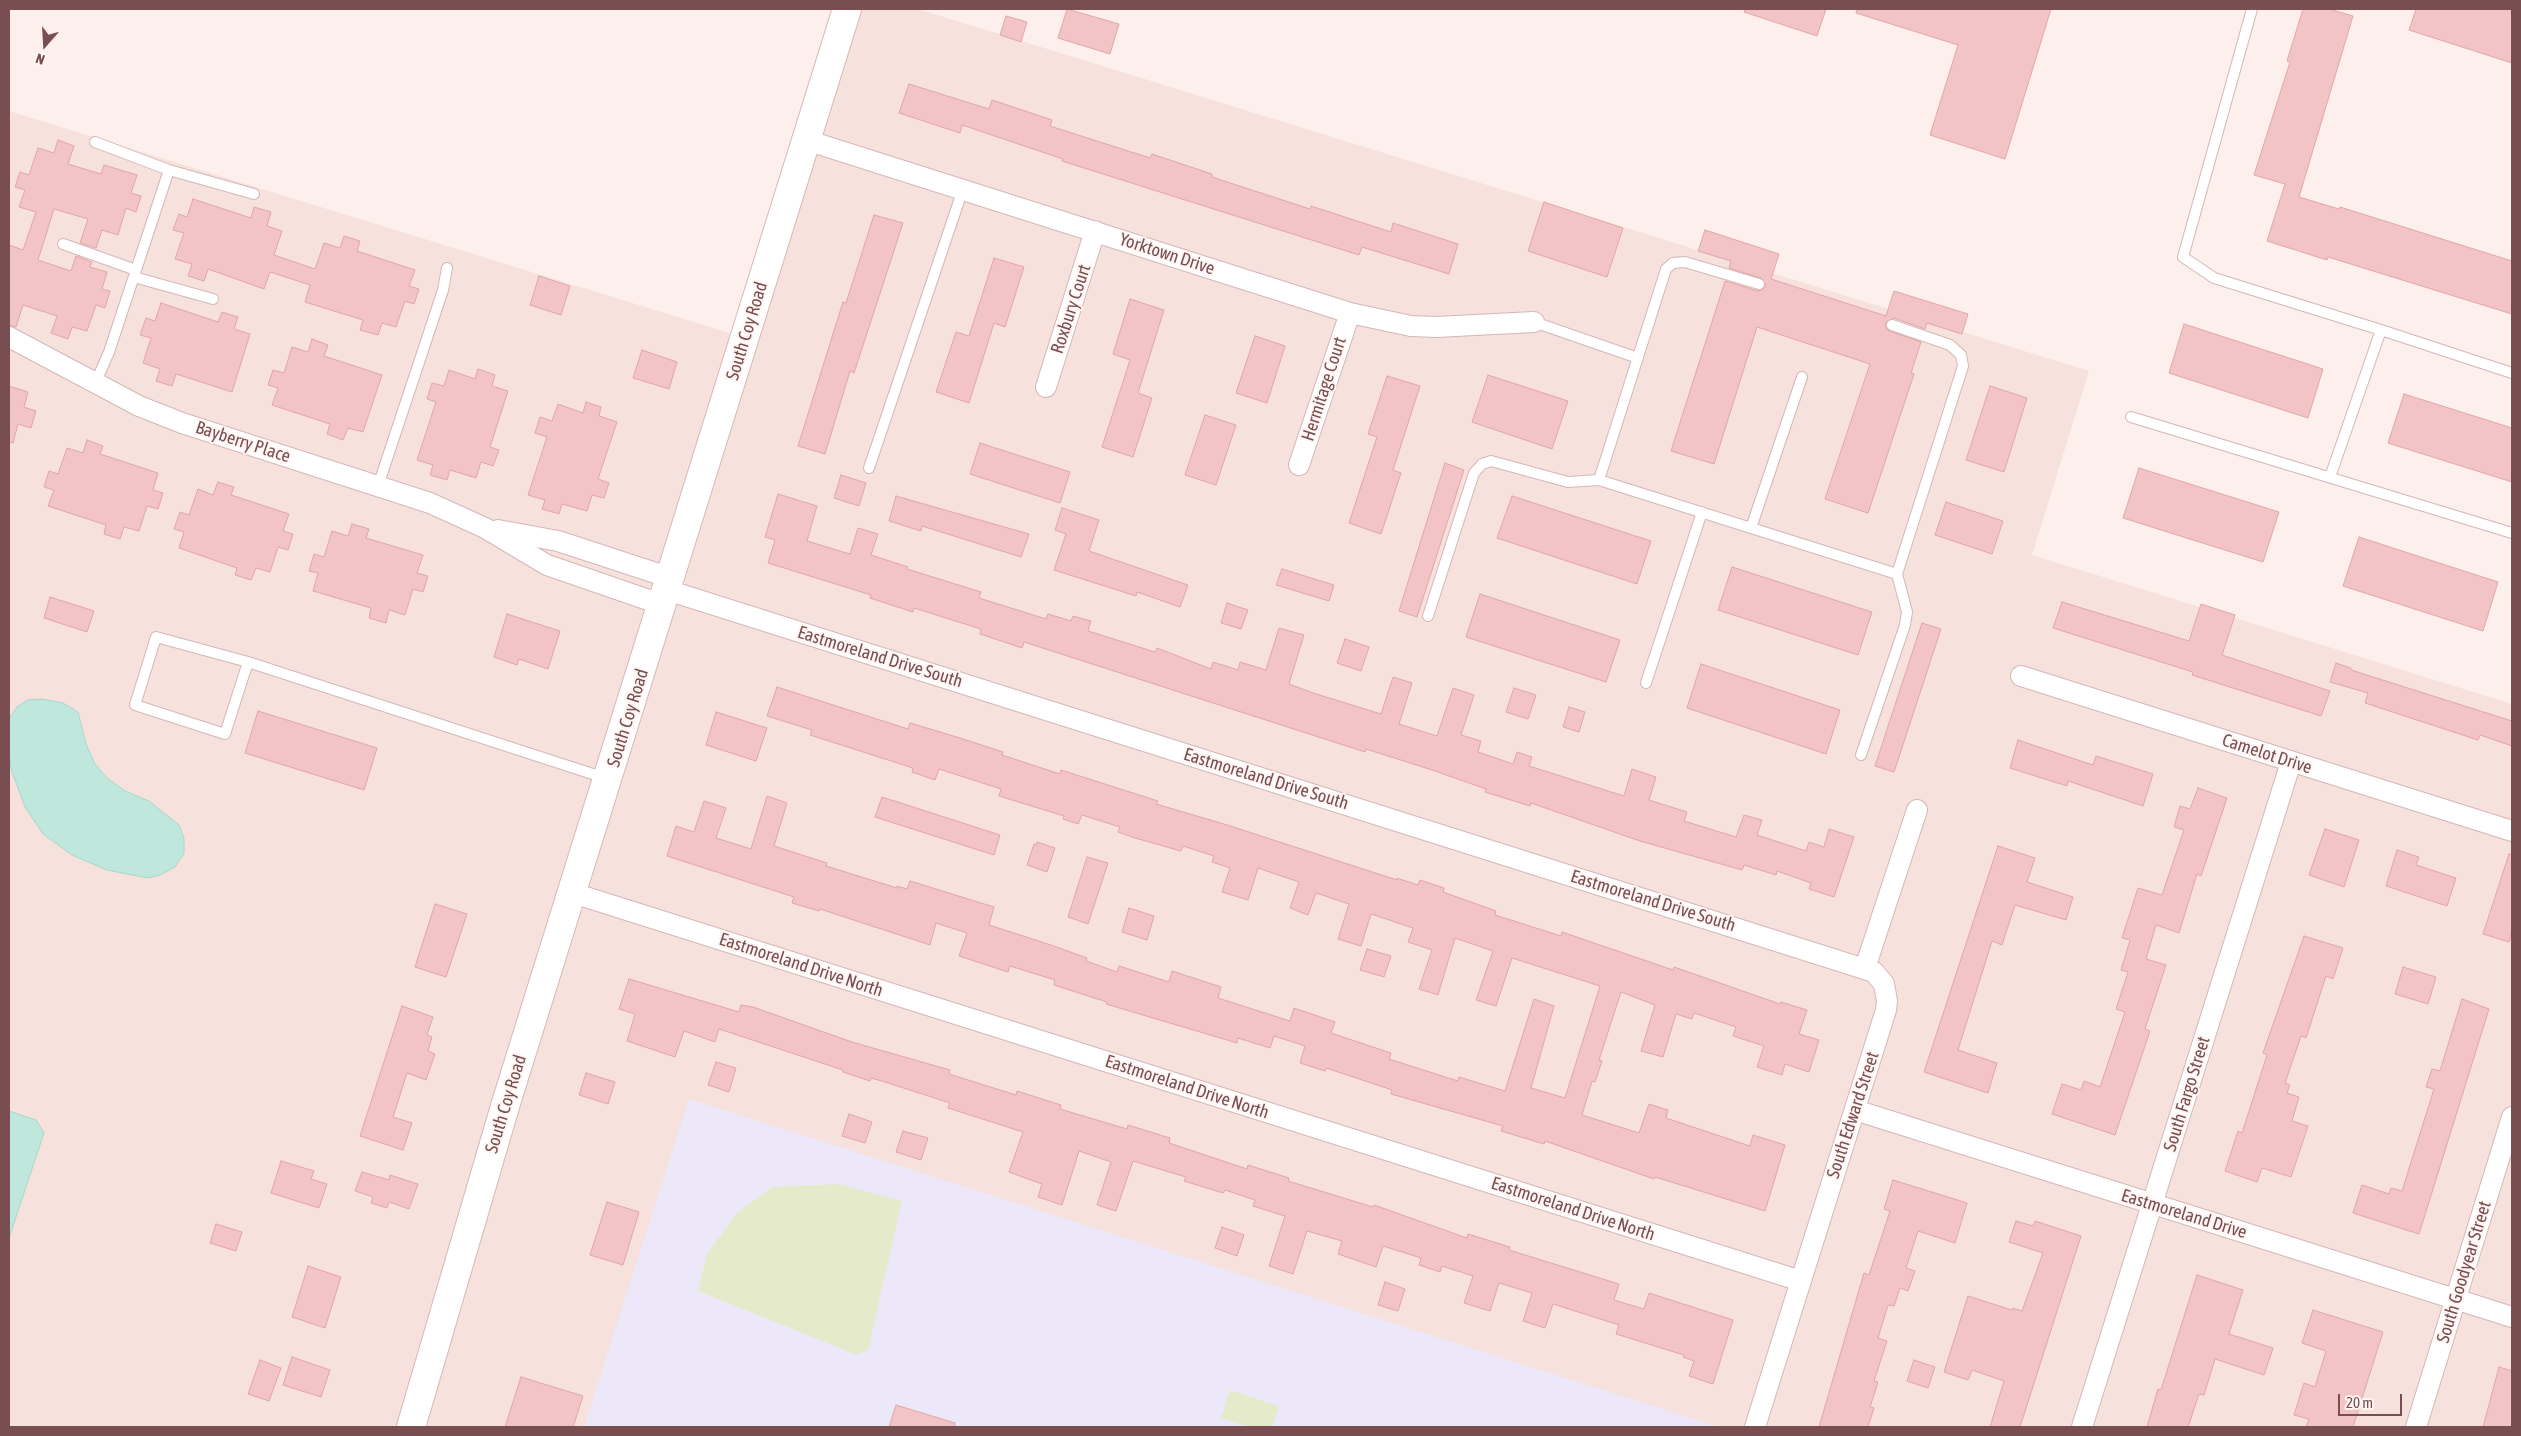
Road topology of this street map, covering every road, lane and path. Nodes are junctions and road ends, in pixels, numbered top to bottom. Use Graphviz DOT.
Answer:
graph roads {
  1 [pos="847,9"];
  2 [pos="2252,9"];
  3 [pos="806,140"];
  4 [pos="95,142"];
  5 [pos="170,170"];
  6 [pos="963,189"];
  7 [pos="254,194"];
  8 [pos="1096,231"];
  9 [pos="62,244"];
  10 [pos="446,268"];
  11 [pos="135,273"];
  12 [pos="1759,284"];
  13 [pos="213,299"];
  14 [pos="1350,312"];
  15 [pos="1534,322"];
  16 [pos="1892,325"];
  17 [pos="2381,330"];
  18 [pos="9,338"];
  19 [pos="1638,358"];
  20 [pos="2512,373"];
  21 [pos="1802,377"];
  22 [pos="95,384"];
  23 [pos="1046,388"];
  24 [pos="2131,417"];
  25 [pos="1299,466"];
  26 [pos="869,468"];
  27 [pos="2330,477"];
  28 [pos="1599,480"];
  29 [pos="378,486"];
  30 [pos="1702,512"];
  31 [pos="485,528"];
  32 [pos="1751,528"];
  33 [pos="2512,533"];
  34 [pos="1897,574"];
  35 [pos="667,591"];
  36 [pos="1428,616"];
  37 [pos="248,662"];
  38 [pos="2021,676"];
  39 [pos="1646,683"];
  40 [pos="1861,755"];
  41 [pos="2291,762"];
  42 [pos="608,779"];
  43 [pos="1916,810"];
  44 [pos="2512,831"];
  45 [pos="573,893"];
  46 [pos="1865,968"];
  47 [pos="1855,1110"];
  48 [pos="2512,1117"];
  49 [pos="2153,1204"];
  50 [pos="1801,1281"];
  51 [pos="2456,1299"];
  52 [pos="2512,1317"];
  53 [pos="411,1427"];
  54 [pos="1755,1427"];
  55 [pos="2082,1427"];
  56 [pos="2416,1427"];
  1 -- 3 [label="street, South Coy Road"];
  2 -- 17 [label="lane"];
  3 -- 6 [label="street, Yorktown Drive"];
  3 -- 35 [label="street, South Coy Road"];
  4 -- 5 [label="lane"];
  5 -- 7 [label="lane"];
  5 -- 11 [label="lane"];
  6 -- 8 [label="street, Yorktown Drive"];
  6 -- 26 [label="lane"];
  8 -- 14 [label="street, Yorktown Drive"];
  8 -- 23 [label="street, Roxbury Court"];
  9 -- 11 [label="lane"];
  10 -- 29 [label="lane"];
  11 -- 13 [label="lane"];
  11 -- 22 [label="lane"];
  12 -- 19 [label="lane"];
  14 -- 15 [label="street, Yorktown Drive"];
  14 -- 25 [label="street, Hermitage Court"];
  15 -- 19 [label="lane"];
  16 -- 34 [label="lane"];
  17 -- 20 [label="lane"];
  17 -- 27 [label="lane"];
  18 -- 22 [label="street, Bayberry Place"];
  19 -- 28 [label="lane"];
  21 -- 32 [label="lane"];
  22 -- 29 [label="street, Bayberry Place"];
  24 -- 27 [label="lane"];
  27 -- 33 [label="lane"];
  28 -- 30 [label="lane"];
  28 -- 36 [label="lane"];
  29 -- 31 [label="street, Bayberry Place"];
  30 -- 32 [label="lane"];
  30 -- 39 [label="lane"];
  31 -- 35 [label="street, Bayberry Place"];
  31 -- 35 [label="street, Bayberry Place"];
  32 -- 34 [label="lane"];
  34 -- 40 [label="lane"];
  35 -- 42 [label="street, South Coy Road"];
  35 -- 46 [label="street, Eastmoreland Drive South"];
  37 -- 37 [label="lane"];
  37 -- 42 [label="lane"];
  38 -- 41 [label="street, Camelot Drive"];
  41 -- 44 [label="street, Camelot Drive"];
  41 -- 49 [label="street, South Fargo Street"];
  42 -- 45 [label="street, South Coy Road"];
  43 -- 46 [label="street"];
  45 -- 50 [label="street, Eastmoreland Drive North"];
  45 -- 53 [label="street, South Coy Road"];
  46 -- 47 [label="street, South Edward Street"];
  47 -- 49 [label="street, Eastmoreland Drive"];
  47 -- 50 [label="street, South Edward Street"];
  48 -- 51 [label="street, South Goodyear Street"];
  49 -- 51 [label="street, Eastmoreland Drive"];
  49 -- 55 [label="street, South Fargo Street"];
  50 -- 54 [label="street, South Edward Street"];
  51 -- 52 [label="street, Eastmoreland Drive"];
  51 -- 56 [label="street, South Goodyear Street"];
}
